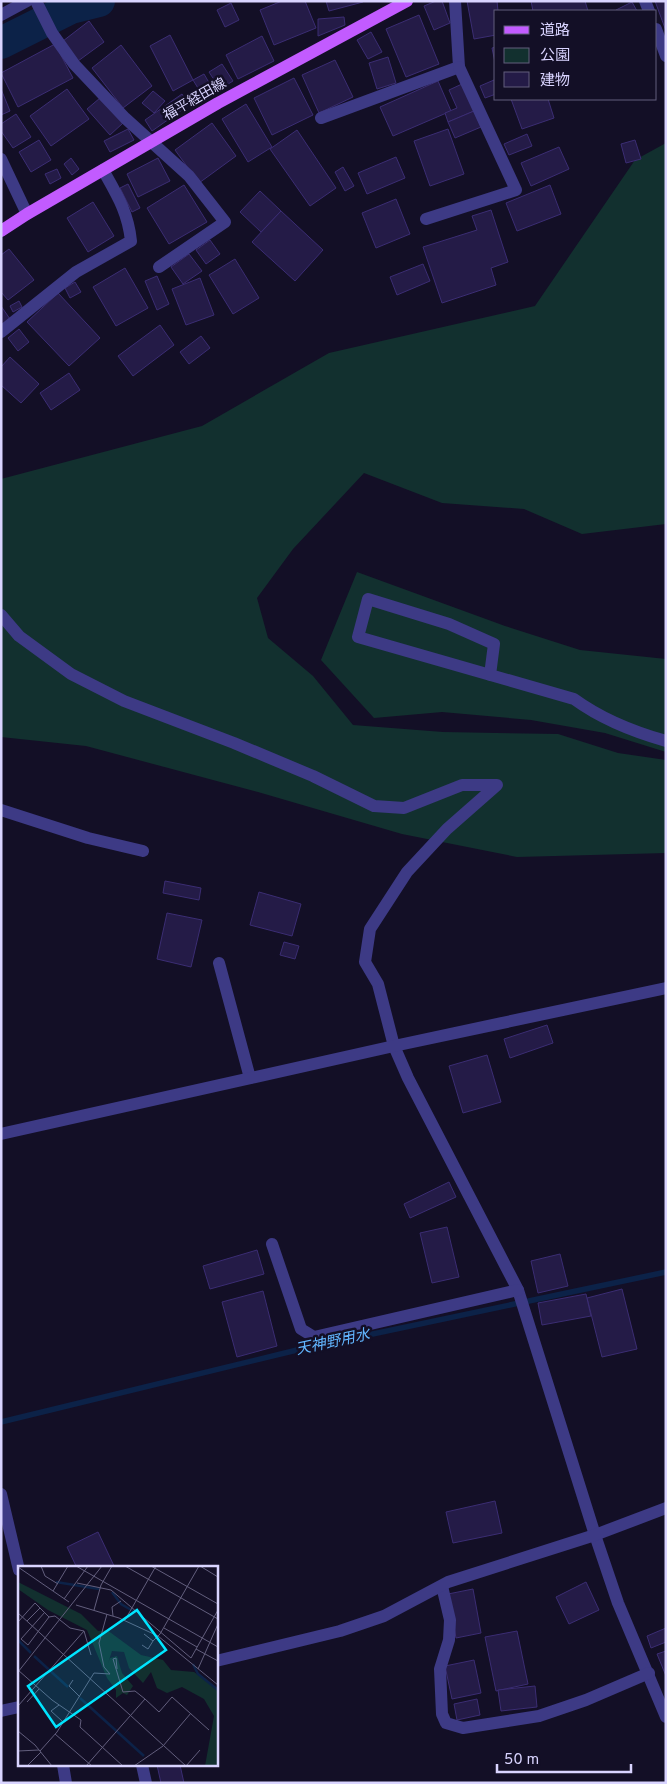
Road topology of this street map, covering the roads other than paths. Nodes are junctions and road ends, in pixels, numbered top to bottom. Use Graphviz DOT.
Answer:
graph roads {
  1 [pos="27,1"];
  2 [pos="36,1"];
  3 [pos="407,1"];
  4 [pos="455,1"];
  5 [pos="1,15"];
  6 [pos="657,32"];
  7 [pos="666,56"];
  8 [pos="459,67"];
  9 [pos="321,118"];
  10 [pos="150,142"];
  11 [pos="1,159"];
  12 [pos="103,170"];
  13 [pos="27,214"];
  14 [pos="426,219"];
  15 [pos="1,231"];
  16 [pos="159,267"];
  17 [pos="1,332"];
  18 [pos="1,615"];
  19 [pos="490,675"];
  20 [pos="666,741"];
  21 [pos="1,810"];
  22 [pos="143,852"];
  23 [pos="219,963"];
  24 [pos="666,988"];
  25 [pos="394,1046"];
  26 [pos="250,1078"];
  27 [pos="1,1134"];
  28 [pos="272,1244"];
  29 [pos="518,1290"];
  30 [pos="1,1494"];
  31 [pos="666,1508"];
  32 [pos="595,1535"];
  33 [pos="18,1566"];
  34 [pos="442,1586"];
  35 [pos="218,1661"];
  36 [pos="649,1673"];
  37 [pos="18,1707"];
  38 [pos="1,1711"];
  39 [pos="666,1717"];
  40 [pos="63,1766"];
  41 [pos="142,1766"];
  42 [pos="66,1783"];
  43 [pos="146,1783"];
  1 -- 5 [label="street"];
  2 -- 10 [label="street"];
  3 -- 10 [label="main road, 福平経田線"];
  4 -- 8 [label="street"];
  6 -- 7 [label="street"];
  8 -- 9 [label="street"];
  8 -- 14 [label="street"];
  10 -- 12 [label="main road, 福平経田線"];
  10 -- 16 [label="street"];
  11 -- 13 [label="street"];
  12 -- 13 [label="main road, 福平経田線"];
  12 -- 17 [label="street"];
  13 -- 15 [label="main road, 福平経田線"];
  18 -- 25 [label="street"];
  19 -- 19 [label="street"];
  19 -- 20 [label="street"];
  21 -- 22 [label="street"];
  23 -- 26 [label="street"];
  24 -- 25 [label="street"];
  25 -- 26 [label="street"];
  25 -- 29 [label="street"];
  26 -- 27 [label="street"];
  28 -- 29 [label="street"];
  29 -- 32 [label="street"];
  30 -- 33 [label="street"];
  31 -- 32 [label="street"];
  32 -- 34 [label="street"];
  32 -- 36 [label="street"];
  34 -- 35 [label="street"];
  34 -- 36 [label="street"];
  36 -- 39 [label="street"];
  37 -- 38 [label="street"];
  40 -- 42 [label="street"];
  41 -- 43 [label="street"];
}
